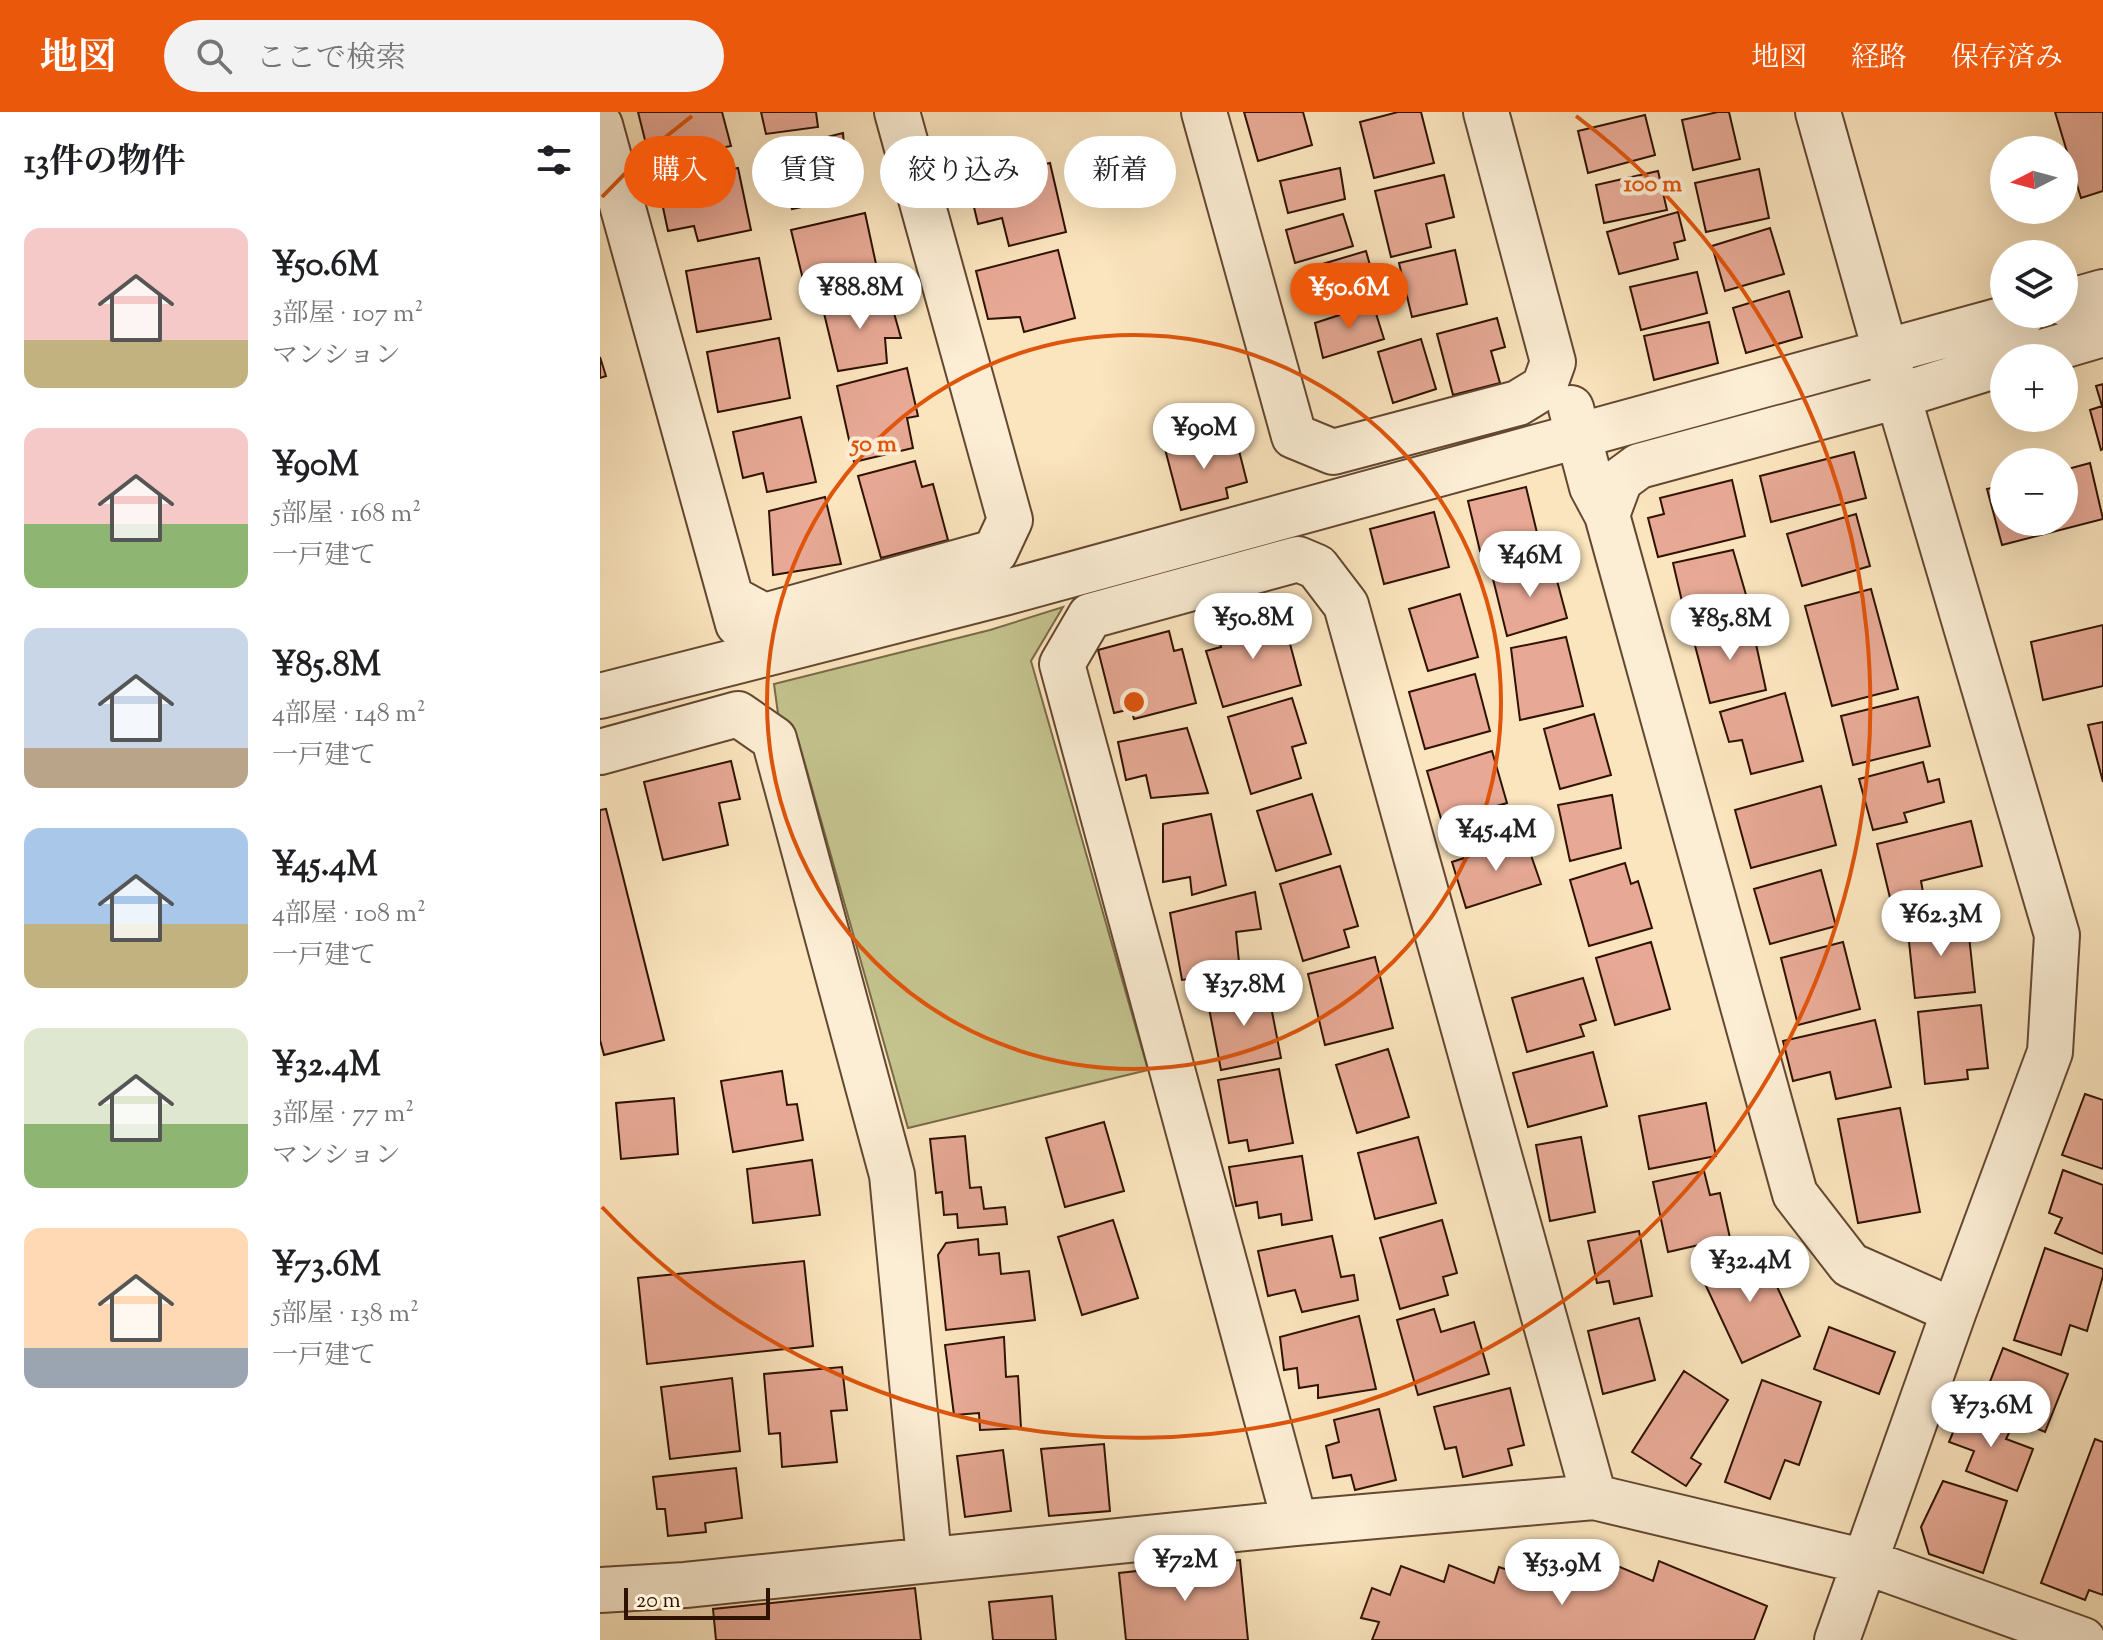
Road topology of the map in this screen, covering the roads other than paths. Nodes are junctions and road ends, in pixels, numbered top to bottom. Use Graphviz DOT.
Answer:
graph roads {
  1 [pos="897,112"];
  2 [pos="1204,112"];
  3 [pos="1486,112"];
  4 [pos="1818,112"];
  5 [pos="600,125"];
  6 [pos="2103,292"];
  7 [pos="2078,299"];
  8 [pos="1990,323"];
  9 [pos="2103,334"];
  10 [pos="2069,344"];
  11 [pos="1885,351"];
  12 [pos="1553,362"];
  13 [pos="1990,367"];
  14 [pos="1898,396"];
  15 [pos="1578,435"];
  16 [pos="1294,436"];
  17 [pos="1313,508"];
  18 [pos="1607,515"];
  19 [pos="1010,520"];
  20 [pos="1317,567"];
  21 [pos="1028,586"];
  22 [pos="731,598"];
  23 [pos="747,659"];
  24 [pos="609,694"];
  25 [pos="738,714"];
  26 [pos="600,752"];
  27 [pos="1954,1311"];
  28 [pos="1594,1497"];
  29 [pos="1295,1523"];
  30 [pos="929,1558"];
  31 [pos="1866,1562"];
  32 [pos="600,1590"];
  33 [pos="1837,1640"];
  34 [pos="2083,1640"];
  1 -- 19 [label="street"];
  2 -- 16 [label="street"];
  3 -- 12 [label="street"];
  4 -- 11 [label="street"];
  5 -- 22 [label="street"];
  6 -- 7 [label="street"];
  8 -- 11 [label="street"];
  9 -- 10 [label="street"];
  11 -- 14 [label="street"];
  11 -- 15 [label="street"];
  12 -- 15 [label="street"];
  12 -- 16 [label="street"];
  13 -- 14 [label="street"];
  14 -- 18 [label="street"];
  14 -- 27 [label="street"];
  15 -- 17 [label="street"];
  15 -- 18 [label="street"];
  16 -- 17 [label="street"];
  17 -- 20 [label="street"];
  17 -- 21 [label="street"];
  18 -- 27 [label="street"];
  19 -- 21 [label="street"];
  19 -- 22 [label="street"];
  20 -- 28 [label="street"];
  20 -- 29 [label="street"];
  21 -- 23 [label="street"];
  22 -- 23 [label="street"];
  23 -- 24 [label="street"];
  23 -- 25 [label="street"];
  25 -- 26 [label="street"];
  25 -- 30 [label="street"];
  27 -- 31 [label="street"];
  28 -- 29 [label="street"];
  28 -- 31 [label="street"];
  29 -- 30 [label="street"];
  30 -- 32 [label="street"];
  31 -- 33 [label="street"];
  31 -- 34 [label="street"];
}
